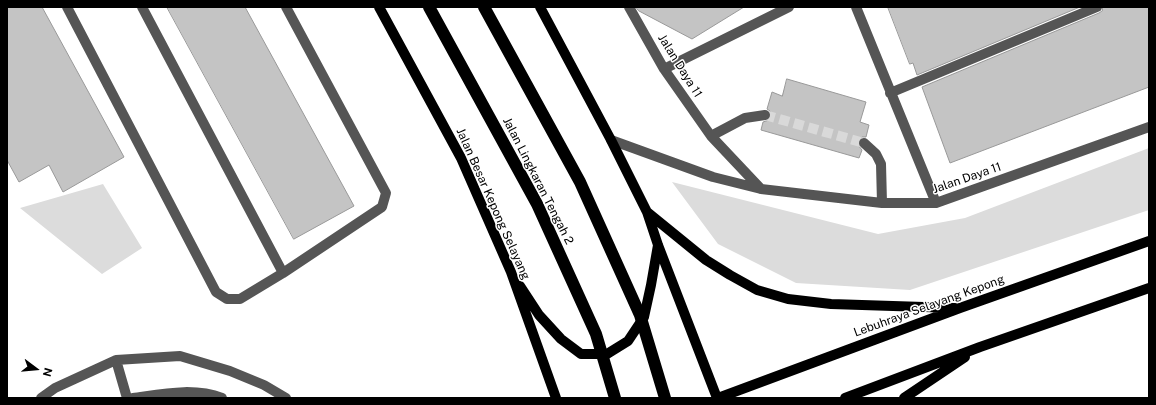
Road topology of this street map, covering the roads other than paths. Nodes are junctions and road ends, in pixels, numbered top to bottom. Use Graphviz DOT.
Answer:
graph roads {
  1 [pos="67,7"];
  2 [pos="142,7"];
  3 [pos="286,7"];
  4 [pos="379,7"];
  5 [pos="429,7"];
  6 [pos="484,7"];
  7 [pos="540,7"];
  8 [pos="629,7"];
  9 [pos="789,7"];
  10 [pos="856,7"];
  11 [pos="1096,7"];
  12 [pos="769,11"];
  13 [pos="664,69"];
  14 [pos="890,92"];
  15 [pos="765,115"];
  16 [pos="1149,126"];
  17 [pos="711,136"];
  18 [pos="611,140"];
  19 [pos="864,143"];
  20 [pos="761,189"];
  21 [pos="882,203"];
  22 [pos="936,204"];
  23 [pos="647,212"];
  24 [pos="1149,241"];
  25 [pos="658,245"];
  26 [pos="510,272"];
  27 [pos="283,273"];
  28 [pos="1149,288"];
  29 [pos="960,308"];
  30 [pos="980,347"];
  31 [pos="116,360"];
  32 [pos="41,398"];
  33 [pos="127,398"];
  34 [pos="132,398"];
  35 [pos="222,398"];
  36 [pos="286,398"];
  37 [pos="556,398"];
  38 [pos="615,398"];
  39 [pos="665,398"];
  40 [pos="718,398"];
  41 [pos="845,398"];
  42 [pos="904,398"];
  1 -- 27 [label="street"];
  2 -- 27 [label="street"];
  3 -- 27 [label="street"];
  4 -- 26 [label="main road, Jalan Besar Kepong Selayang"];
  5 -- 38 [label="highway, Jalan Lingkaran Tengah 2"];
  6 -- 39 [label="highway"];
  7 -- 18 [label="main road"];
  8 -- 13 [label="street, Jalan Daya 11"];
  9 -- 12 [label="street"];
  10 -- 14 [label="street"];
  11 -- 14 [label="street"];
  12 -- 13 [label="street"];
  13 -- 17 [label="street, Jalan Daya 11"];
  14 -- 22 [label="street"];
  15 -- 17 [label="street"];
  16 -- 22 [label="street, Jalan Daya 11"];
  17 -- 20 [label="street, Jalan Daya 11"];
  18 -- 20 [label="street, Jalan Daya 11"];
  18 -- 23 [label="main road"];
  19 -- 21 [label="street"];
  20 -- 21 [label="street, Jalan Daya 11"];
  21 -- 22 [label="street, Jalan Daya 11"];
  23 -- 25 [label="main road"];
  23 -- 29 [label="main road"];
  24 -- 29 [label="main road, Lebuhraya Selayang Kepong"];
  25 -- 26 [label="main road"];
  25 -- 40 [label="main road"];
  26 -- 37 [label="main road, Jalan Besar Kepong Selayang"];
  28 -- 30 [label="main road"];
  29 -- 40 [label="main road, Lebuhraya Selayang Kepong"];
  30 -- 41 [label="main road"];
  30 -- 42 [label="main road"];
  31 -- 32 [label="street"];
  31 -- 33 [label="street"];
  31 -- 36 [label="street"];
  34 -- 35 [label="street"];
}
